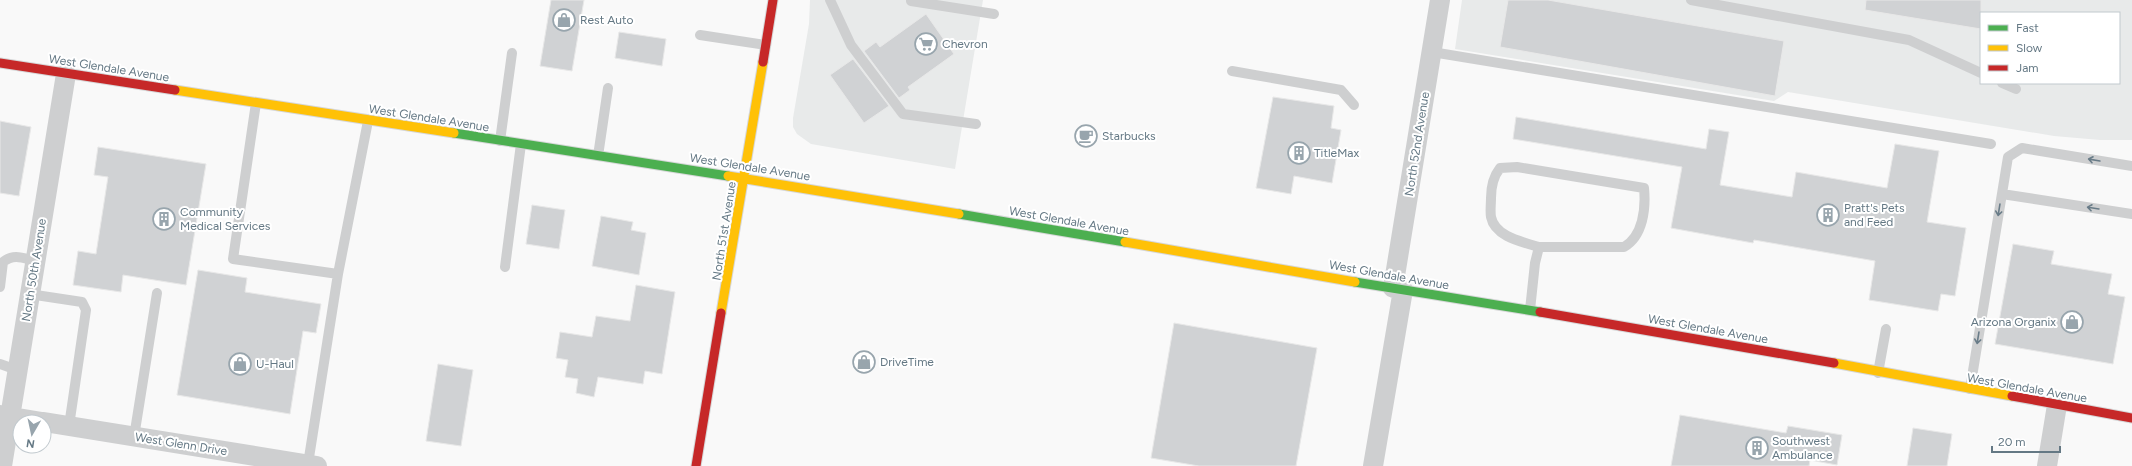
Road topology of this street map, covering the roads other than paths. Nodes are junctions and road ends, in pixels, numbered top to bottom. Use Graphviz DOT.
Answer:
graph roads {
  1 [pos="773,0"];
  2 [pos="830,0"];
  3 [pos="1440,0"];
  4 [pos="1691,0"];
  5 [pos="911,1"];
  6 [pos="994,14"];
  7 [pos="700,35"];
  8 [pos="766,45"];
  9 [pos="1432,52"];
  10 [pos="512,53"];
  11 [pos="0,63"];
  12 [pos="1232,71"];
  13 [pos="1980,73"];
  14 [pos="66,74"];
  15 [pos="2004,84"];
  16 [pos="608,88"];
  17 [pos="2016,90"];
  18 [pos="256,103"];
  19 [pos="1354,105"];
  20 [pos="368,121"];
  21 [pos="976,124"];
  22 [pos="500,141"];
  23 [pos="521,144"];
  24 [pos="1991,144"];
  25 [pos="598,156"];
  26 [pos="2132,166"];
  27 [pos="744,179"];
  28 [pos="2002,194"];
  29 [pos="2132,214"];
  30 [pos="1539,247"];
  31 [pos="2,261"];
  32 [pos="35,261"];
  33 [pos="505,267"];
  34 [pos="338,274"];
  35 [pos="0,287"];
  36 [pos="1398,289"];
  37 [pos="157,293"];
  38 [pos="29,294"];
  39 [pos="1530,310"];
  40 [pos="1886,330"];
  41 [pos="9,367"];
  42 [pos="1878,373"];
  43 [pos="1970,389"];
  44 [pos="2057,405"];
  45 [pos="5,416"];
  46 [pos="2132,418"];
  47 [pos="52,423"];
  48 [pos="69,426"];
  49 [pos="134,437"];
  50 [pos="312,465"];
  51 [pos="2,466"];
  52 [pos="696,466"];
  53 [pos="1373,466"];
  54 [pos="2047,466"];
  1 -- 8 [label="main road, North 51st Avenue"];
  2 -- 21 [label="lane"];
  3 -- 9 [label="street, North 52nd Avenue"];
  4 -- 13 [label="lane"];
  5 -- 6 [label="lane"];
  7 -- 8 [label="lane"];
  8 -- 27 [label="main road, North 51st Avenue"];
  9 -- 24 [label="lane"];
  9 -- 36 [label="street, North 52nd Avenue"];
  10 -- 22 [label="lane"];
  11 -- 14 [label="main road, West Glendale Avenue"];
  12 -- 19 [label="lane"];
  14 -- 18 [label="main road, West Glendale Avenue"];
  14 -- 32 [label="street, North 50th Avenue"];
  15 -- 17 [label="lane"];
  16 -- 25 [label="lane"];
  18 -- 20 [label="main road, West Glendale Avenue"];
  18 -- 34 [label="lane"];
  20 -- 22 [label="main road, West Glendale Avenue"];
  20 -- 34 [label="lane"];
  22 -- 23 [label="main road, West Glendale Avenue"];
  23 -- 25 [label="main road, West Glendale Avenue"];
  23 -- 33 [label="lane"];
  25 -- 27 [label="main road, West Glendale Avenue"];
  26 -- 28 [label="lane, one-way"];
  27 -- 36 [label="main road, West Glendale Avenue"];
  27 -- 52 [label="main road, North 51st Avenue"];
  29 -- 28 [label="lane, one-way"];
  28 -- 43 [label="lane, one-way"];
  30 -- 30 [label="lane"];
  30 -- 39 [label="lane"];
  31 -- 32 [label="lane"];
  31 -- 35 [label="lane"];
  32 -- 38 [label="street, North 50th Avenue"];
  34 -- 50 [label="lane"];
  36 -- 39 [label="main road, West Glendale Avenue"];
  36 -- 53 [label="street, North 52nd Avenue"];
  37 -- 49 [label="lane"];
  38 -- 41 [label="street, North 50th Avenue"];
  38 -- 48 [label="lane"];
  39 -- 42 [label="main road, West Glendale Avenue"];
  40 -- 42 [label="lane"];
  41 -- 45 [label="street, North 50th Avenue"];
  42 -- 43 [label="main road, West Glendale Avenue"];
  43 -- 44 [label="main road, West Glendale Avenue"];
  44 -- 46 [label="main road, West Glendale Avenue"];
  44 -- 54 [label="street"];
  45 -- 51 [label="street, North 50th Avenue"];
  47 -- 48 [label="street, West Glenn Drive"];
  48 -- 49 [label="street, West Glenn Drive"];
  49 -- 50 [label="street, West Glenn Drive"];
}
